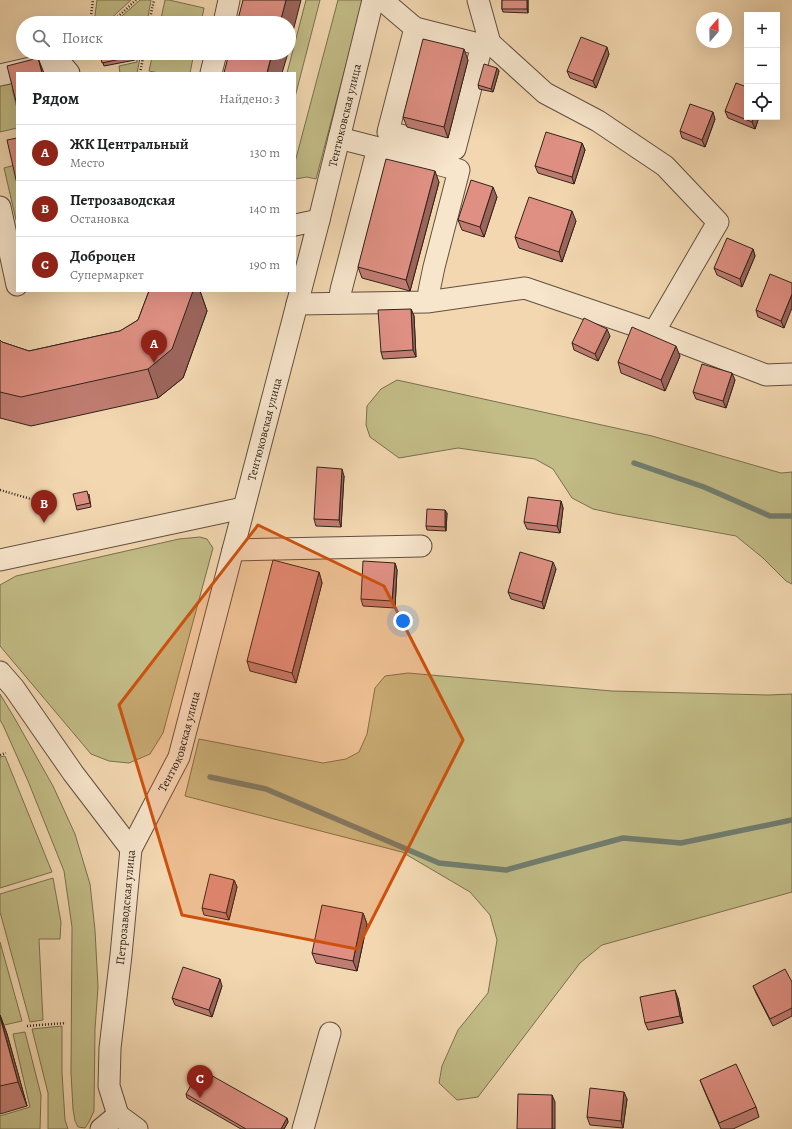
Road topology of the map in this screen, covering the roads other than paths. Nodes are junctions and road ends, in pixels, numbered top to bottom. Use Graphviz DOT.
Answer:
graph roads {
  1 [pos="229,0"];
  2 [pos="373,0"];
  3 [pos="382,0"];
  4 [pos="478,0"];
  5 [pos="226,16"];
  6 [pos="414,28"];
  7 [pos="486,44"];
  8 [pos="214,60"];
  9 [pos="68,72"];
  10 [pos="211,72"];
  11 [pos="0,75"];
  12 [pos="339,138"];
  13 [pos="378,148"];
  14 [pos="0,207"];
  15 [pos="319,220"];
  16 [pos="296,225"];
  17 [pos="16,280"];
  18 [pos="16,285"];
  19 [pos="0,288"];
  20 [pos="428,291"];
  21 [pos="339,303"];
  22 [pos="297,304"];
  23 [pos="654,332"];
  24 [pos="792,374"];
  25 [pos="243,508"];
  26 [pos="421,546"];
  27 [pos="233,550"];
  28 [pos="0,560"];
  29 [pos="0,672"];
  30 [pos="131,849"];
  31 [pos="330,1033"];
  32 [pos="118,1115"];
  33 [pos="101,1129"];
  34 [pos="137,1129"];
  35 [pos="303,1129"];
  1 -- 5 [label="street"];
  2 -- 12 [label="street, Тентюковская улица"];
  3 -- 6 [label="street"];
  4 -- 7 [label="street"];
  6 -- 7 [label="street"];
  6 -- 7 [label="street"];
  7 -- 23 [label="street"];
  8 -- 10 [label="street"];
  9 -- 11 [label="street"];
  12 -- 13 [label="street"];
  12 -- 15 [label="street, Тентюковская улица"];
  13 -- 20 [label="street"];
  13 -- 21 [label="street"];
  14 -- 17 [label="street"];
  15 -- 16 [label="street"];
  15 -- 22 [label="street, Тентюковская улица"];
  18 -- 19 [label="street"];
  21 -- 22 [label="street"];
  21 -- 23 [label="street"];
  22 -- 25 [label="street, Тентюковская улица"];
  23 -- 24 [label="street"];
  25 -- 27 [label="street, Тентюковская улица"];
  25 -- 28 [label="street"];
  26 -- 27 [label="street"];
  27 -- 30 [label="street, Тентюковская улица"];
  29 -- 30 [label="street, Петрозаводская улица"];
  30 -- 32 [label="street, Петрозаводская улица"];
  31 -- 35 [label="street"];
  32 -- 33 [label="street"];
  32 -- 34 [label="street"];
}
